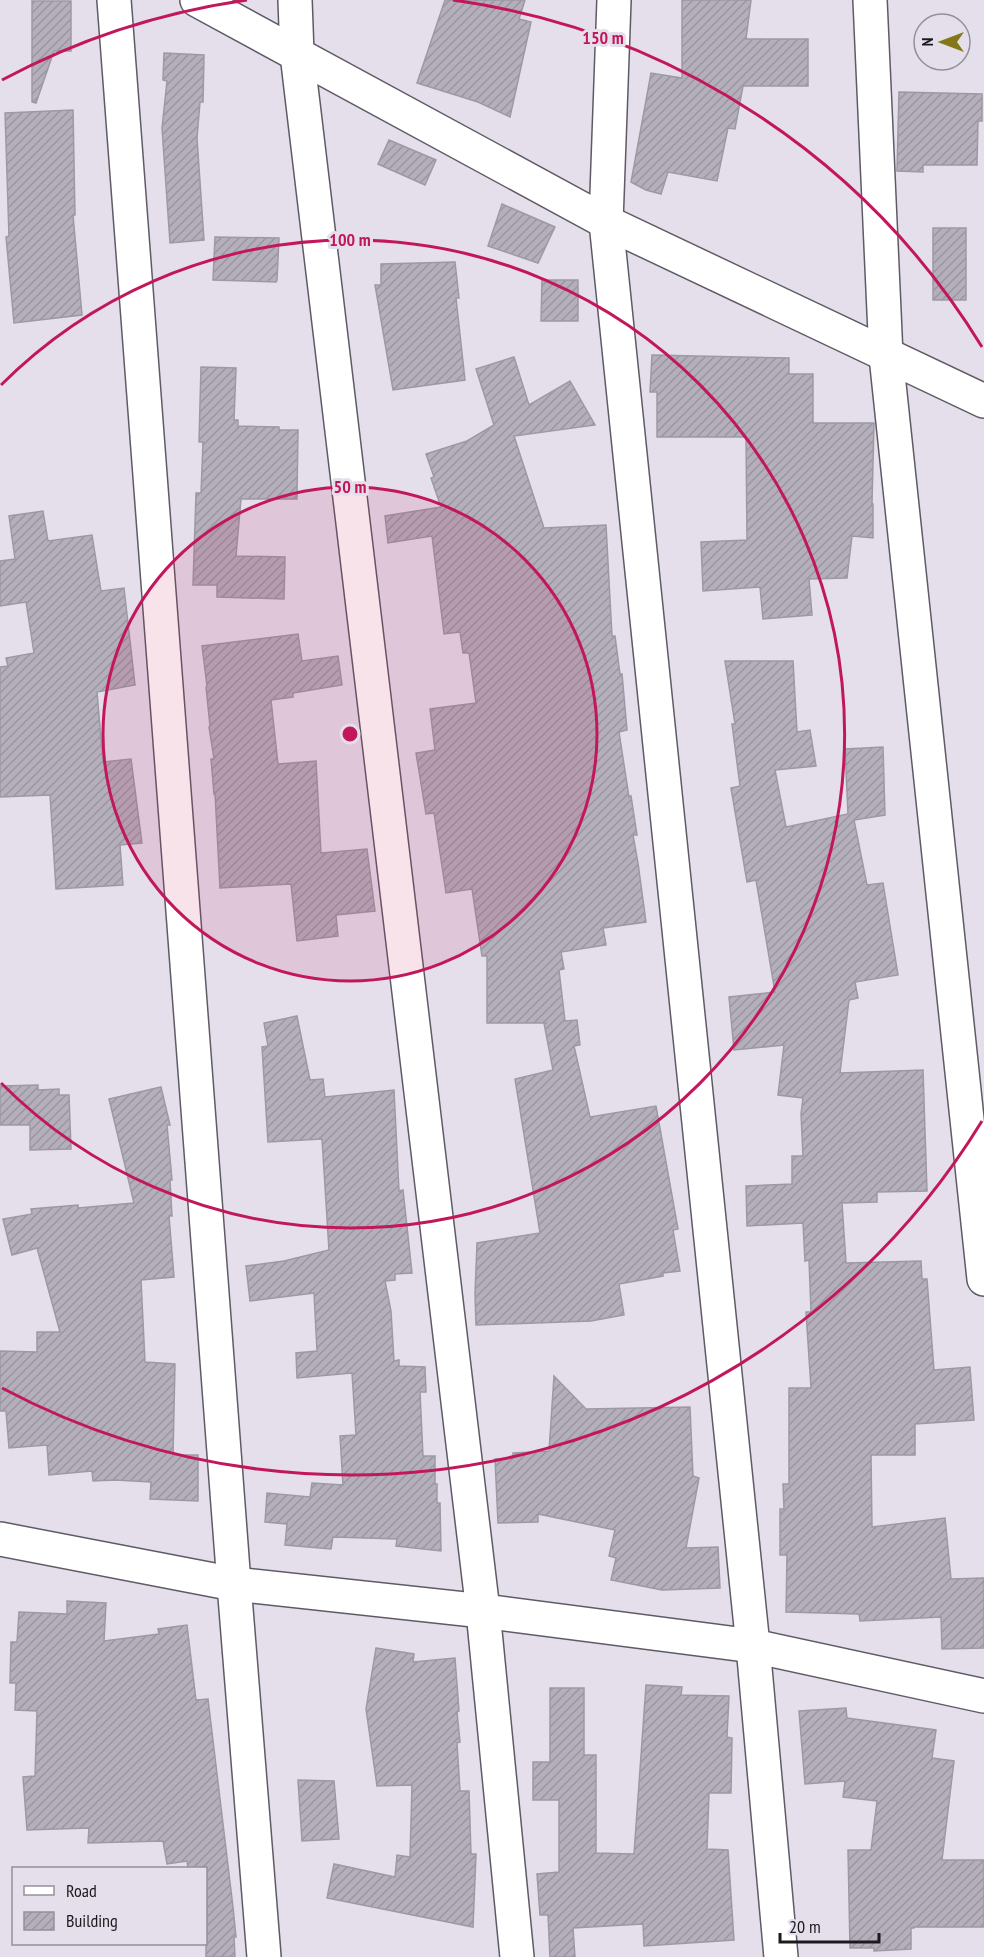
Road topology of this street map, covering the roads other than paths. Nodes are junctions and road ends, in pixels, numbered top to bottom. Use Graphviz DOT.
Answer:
graph roads {
  1 [pos="114,0"];
  2 [pos="197,0"];
  3 [pos="295,0"];
  4 [pos="614,0"];
  5 [pos="870,0"];
  6 [pos="297,54"];
  7 [pos="606,222"];
  8 [pos="886,356"];
  9 [pos="984,401"];
  10 [pos="984,1279"];
  11 [pos="0,1539"];
  12 [pos="234,1584"];
  13 [pos="483,1611"];
  14 [pos="753,1646"];
  15 [pos="984,1696"];
  16 [pos="264,1957"];
  17 [pos="517,1957"];
  18 [pos="781,1957"];
  1 -- 12 [label="street"];
  2 -- 6 [label="street"];
  3 -- 6 [label="street"];
  4 -- 7 [label="street"];
  5 -- 8 [label="street"];
  6 -- 7 [label="street"];
  6 -- 13 [label="street"];
  7 -- 8 [label="street"];
  7 -- 14 [label="street"];
  8 -- 9 [label="street"];
  8 -- 10 [label="street"];
  11 -- 12 [label="street"];
  12 -- 13 [label="street"];
  12 -- 16 [label="street"];
  13 -- 14 [label="street"];
  13 -- 17 [label="street"];
  14 -- 15 [label="street"];
  14 -- 18 [label="street"];
}
